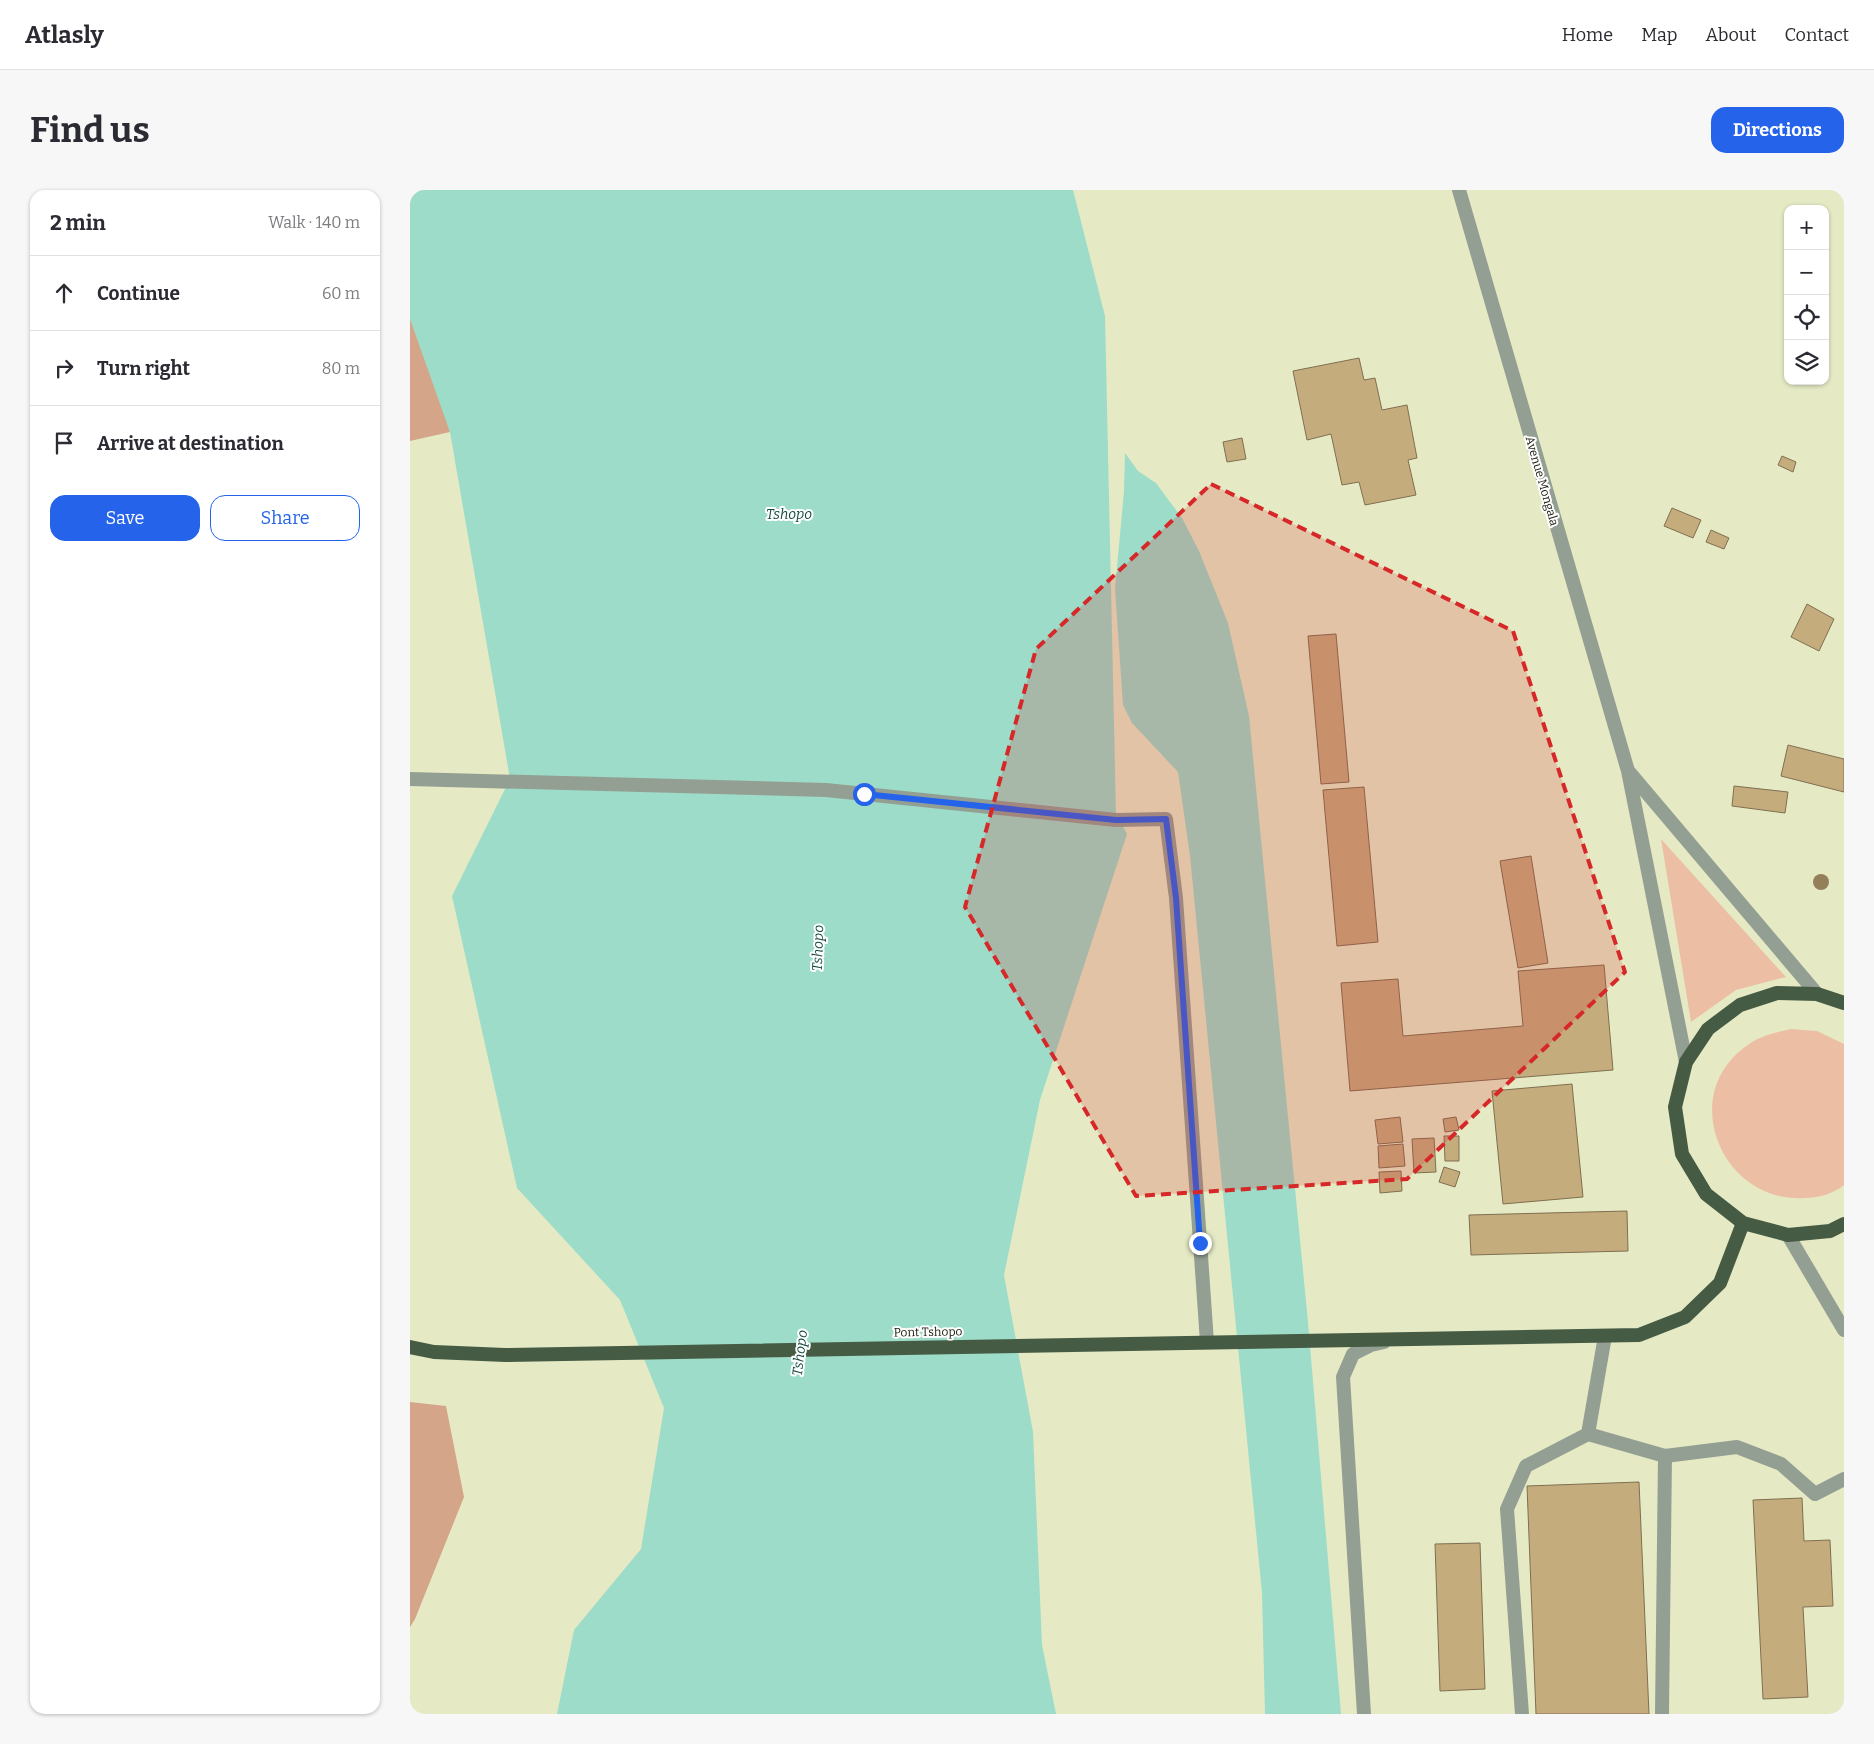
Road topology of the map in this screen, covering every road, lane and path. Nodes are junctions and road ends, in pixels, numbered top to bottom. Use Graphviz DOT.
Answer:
graph roads {
  1 [pos="1459,190"];
  2 [pos="1628,771"];
  3 [pos="410,779"];
  4 [pos="1817,994"];
  5 [pos="1842,1000"];
  6 [pos="1686,1062"];
  7 [pos="1743,1223"];
  8 [pos="1844,1224"];
  9 [pos="1788,1235"];
  10 [pos="1844,1330"];
  11 [pos="1605,1336"];
  12 [pos="1394,1339"];
  13 [pos="1207,1342"];
  14 [pos="410,1347"];
  15 [pos="1588,1434"];
  16 [pos="1665,1456"];
  17 [pos="1844,1479"];
  18 [pos="1364,1714"];
  19 [pos="1522,1714"];
  20 [pos="1662,1714"];
  1 -- 2 [label="street, Avenue Mongala"];
  2 -- 4 [label="street"];
  2 -- 6 [label="street, Avenue Mongala"];
  3 -- 13 [label="street"];
  4 -- 5 [label="highway"];
  4 -- 6 [label="highway"];
  6 -- 7 [label="highway"];
  7 -- 9 [label="highway"];
  7 -- 11 [label="highway, Pont Tshopo"];
  8 -- 9 [label="highway"];
  9 -- 10 [label="street"];
  11 -- 12 [label="highway, Pont Tshopo"];
  11 -- 15 [label="street"];
  12 -- 13 [label="highway, Pont Tshopo"];
  12 -- 18 [label="street"];
  13 -- 14 [label="highway, Pont Tshopo"];
  15 -- 16 [label="street"];
  15 -- 19 [label="street"];
  16 -- 17 [label="street"];
  16 -- 20 [label="street"];
}
